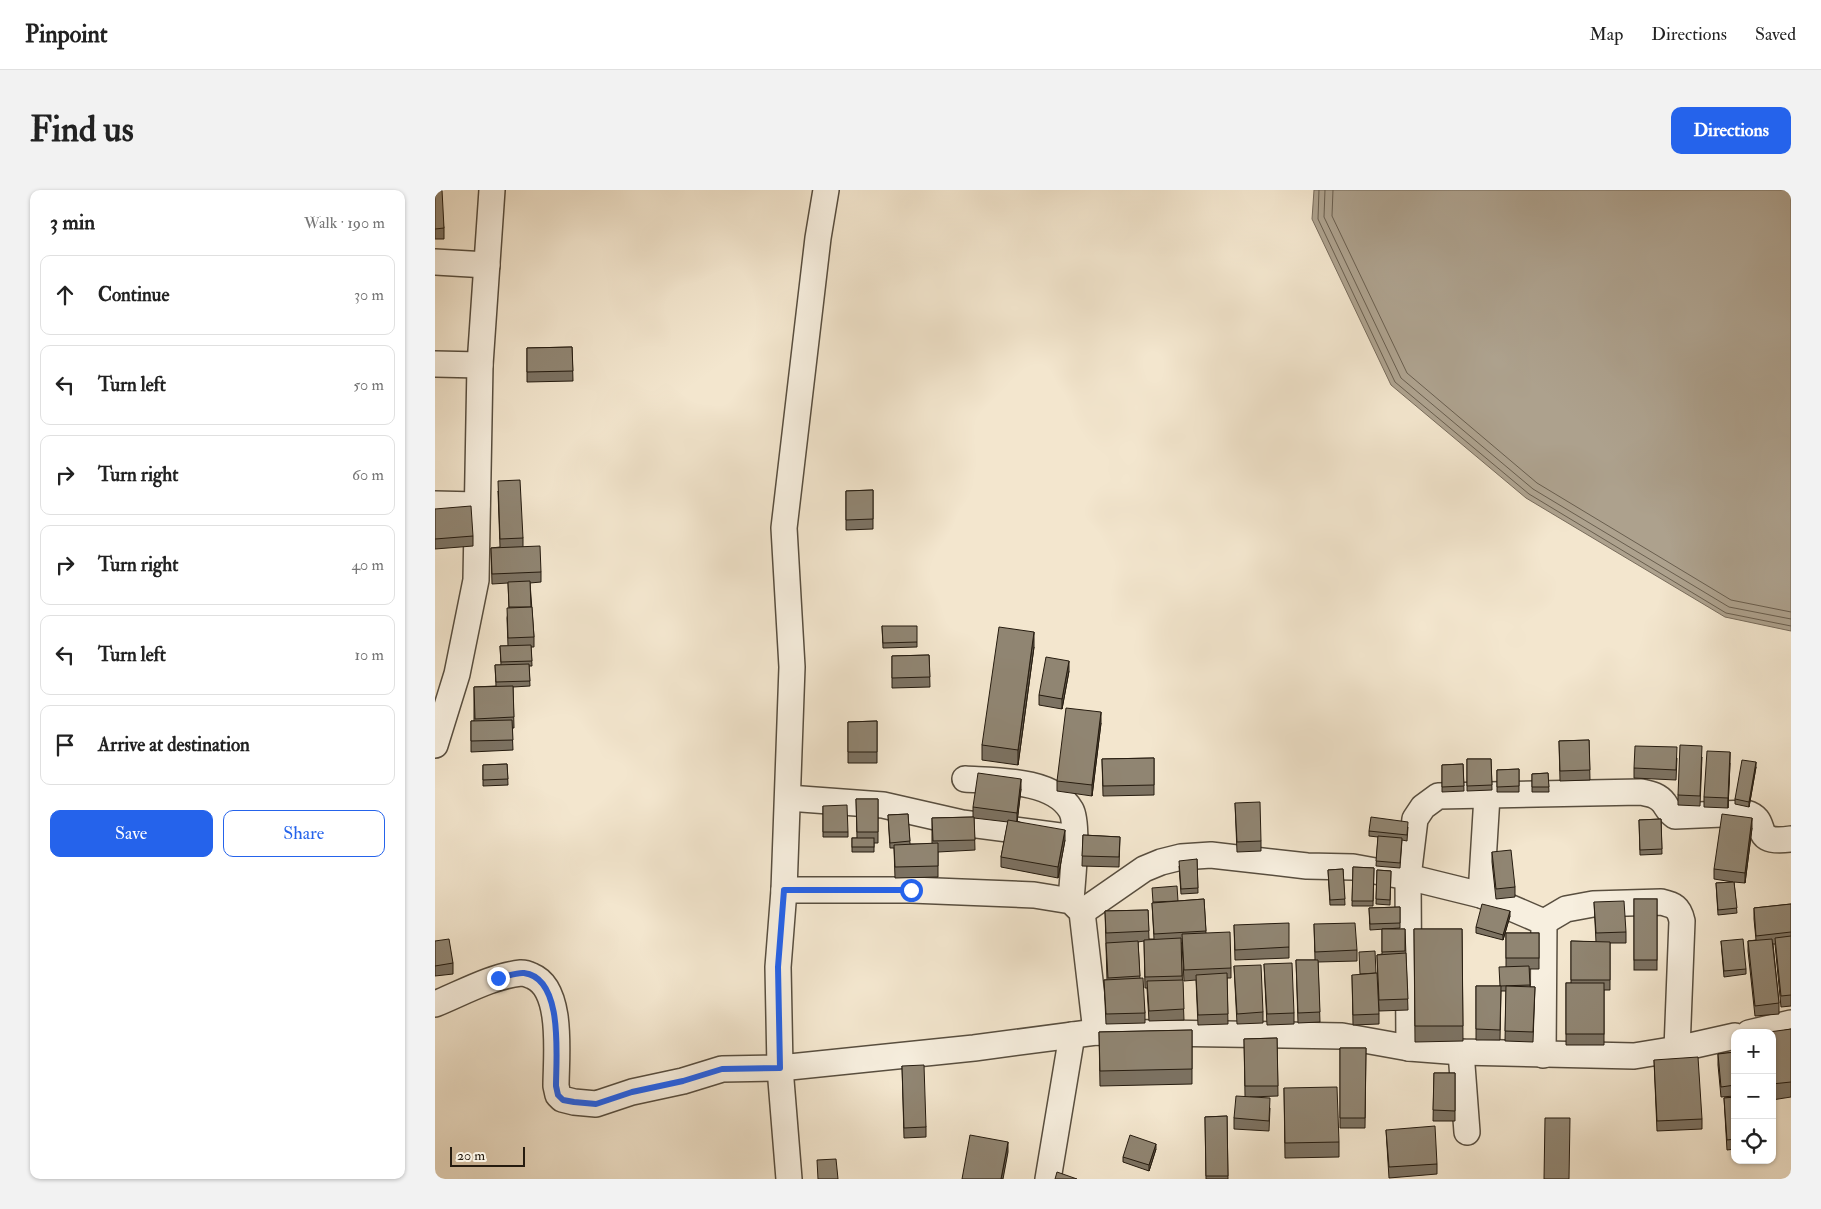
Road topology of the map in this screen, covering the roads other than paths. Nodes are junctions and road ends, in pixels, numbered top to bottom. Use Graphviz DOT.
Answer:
graph roads {
  1 [pos="492,190"];
  2 [pos="826,190"];
  3 [pos="435,262"];
  4 [pos="487,265"];
  5 [pos="435,364"];
  6 [pos="480,365"];
  7 [pos="435,504"];
  8 [pos="477,505"];
  9 [pos="446,674"];
  10 [pos="435,746"];
  11 [pos="965,778"];
  12 [pos="1487,796"];
  13 [pos="788,798"];
  14 [pos="1075,838"];
  15 [pos="1791,839"];
  16 [pos="1407,877"];
  17 [pos="784,890"];
  18 [pos="1481,895"];
  19 [pos="1077,906"];
  20 [pos="1544,922"];
  21 [pos="435,1004"];
  22 [pos="1791,1023"];
  23 [pos="1766,1029"];
  24 [pos="1084,1033"];
  25 [pos="1731,1037"];
  26 [pos="1409,1048"];
  27 [pos="1677,1049"];
  28 [pos="1461,1052"];
  29 [pos="1543,1055"];
  30 [pos="780,1068"];
  31 [pos="1467,1132"];
  32 [pos="789,1179"];
  33 [pos="1048,1179"];
  1 -- 4 [label="street"];
  2 -- 13 [label="street"];
  3 -- 4 [label="street"];
  4 -- 6 [label="street"];
  5 -- 6 [label="street"];
  6 -- 8 [label="street"];
  7 -- 8 [label="street"];
  8 -- 9 [label="street"];
  9 -- 10 [label="street"];
  11 -- 14 [label="street"];
  12 -- 15 [label="street"];
  12 -- 16 [label="street"];
  12 -- 18 [label="street"];
  13 -- 14 [label="street"];
  13 -- 17 [label="street"];
  14 -- 19 [label="street"];
  16 -- 18 [label="street"];
  16 -- 19 [label="street"];
  16 -- 26 [label="street"];
  17 -- 19 [label="street"];
  17 -- 30 [label="street"];
  18 -- 20 [label="street"];
  19 -- 24 [label="street"];
  20 -- 27 [label="street"];
  20 -- 29 [label="street"];
  21 -- 30 [label="street"];
  22 -- 23 [label="street"];
  24 -- 26 [label="street"];
  24 -- 30 [label="street"];
  24 -- 33 [label="street"];
  25 -- 27 [label="street"];
  26 -- 28 [label="street"];
  27 -- 29 [label="street"];
  28 -- 29 [label="street"];
  28 -- 31 [label="street"];
  30 -- 32 [label="street"];
}
